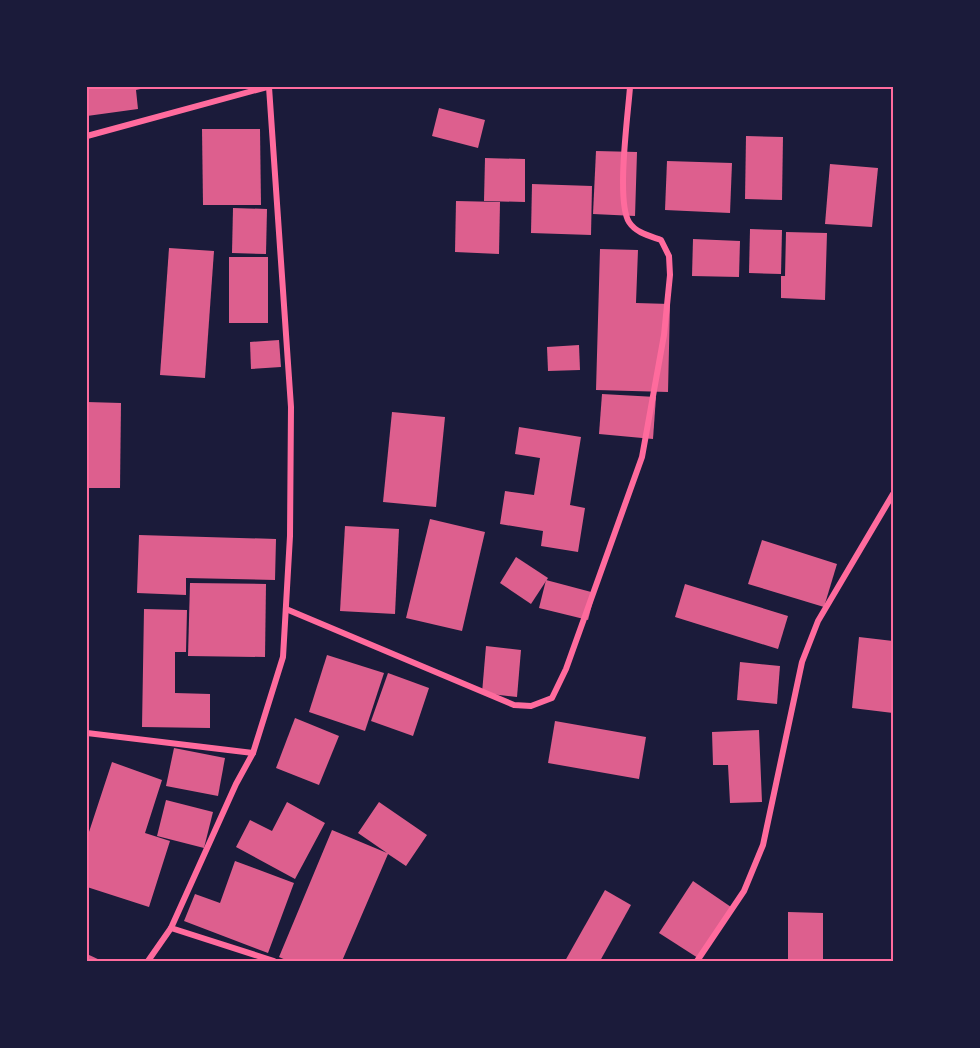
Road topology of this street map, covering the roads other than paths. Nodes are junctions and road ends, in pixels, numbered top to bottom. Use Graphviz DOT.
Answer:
graph roads {
  1 [pos="268,87"];
  2 [pos="630,87"];
  3 [pos="87,136"];
  4 [pos="893,494"];
  5 [pos="286,609"];
  6 [pos="87,733"];
  7 [pos="253,753"];
  8 [pos="171,928"];
  9 [pos="148,961"];
  10 [pos="274,961"];
  11 [pos="697,961"];
  1 -- 3 [label="street"];
  1 -- 5 [label="street"];
  2 -- 5 [label="street"];
  4 -- 11 [label="street"];
  5 -- 7 [label="street"];
  6 -- 7 [label="street"];
  7 -- 8 [label="street"];
  8 -- 9 [label="street"];
  8 -- 10 [label="street"];
}
